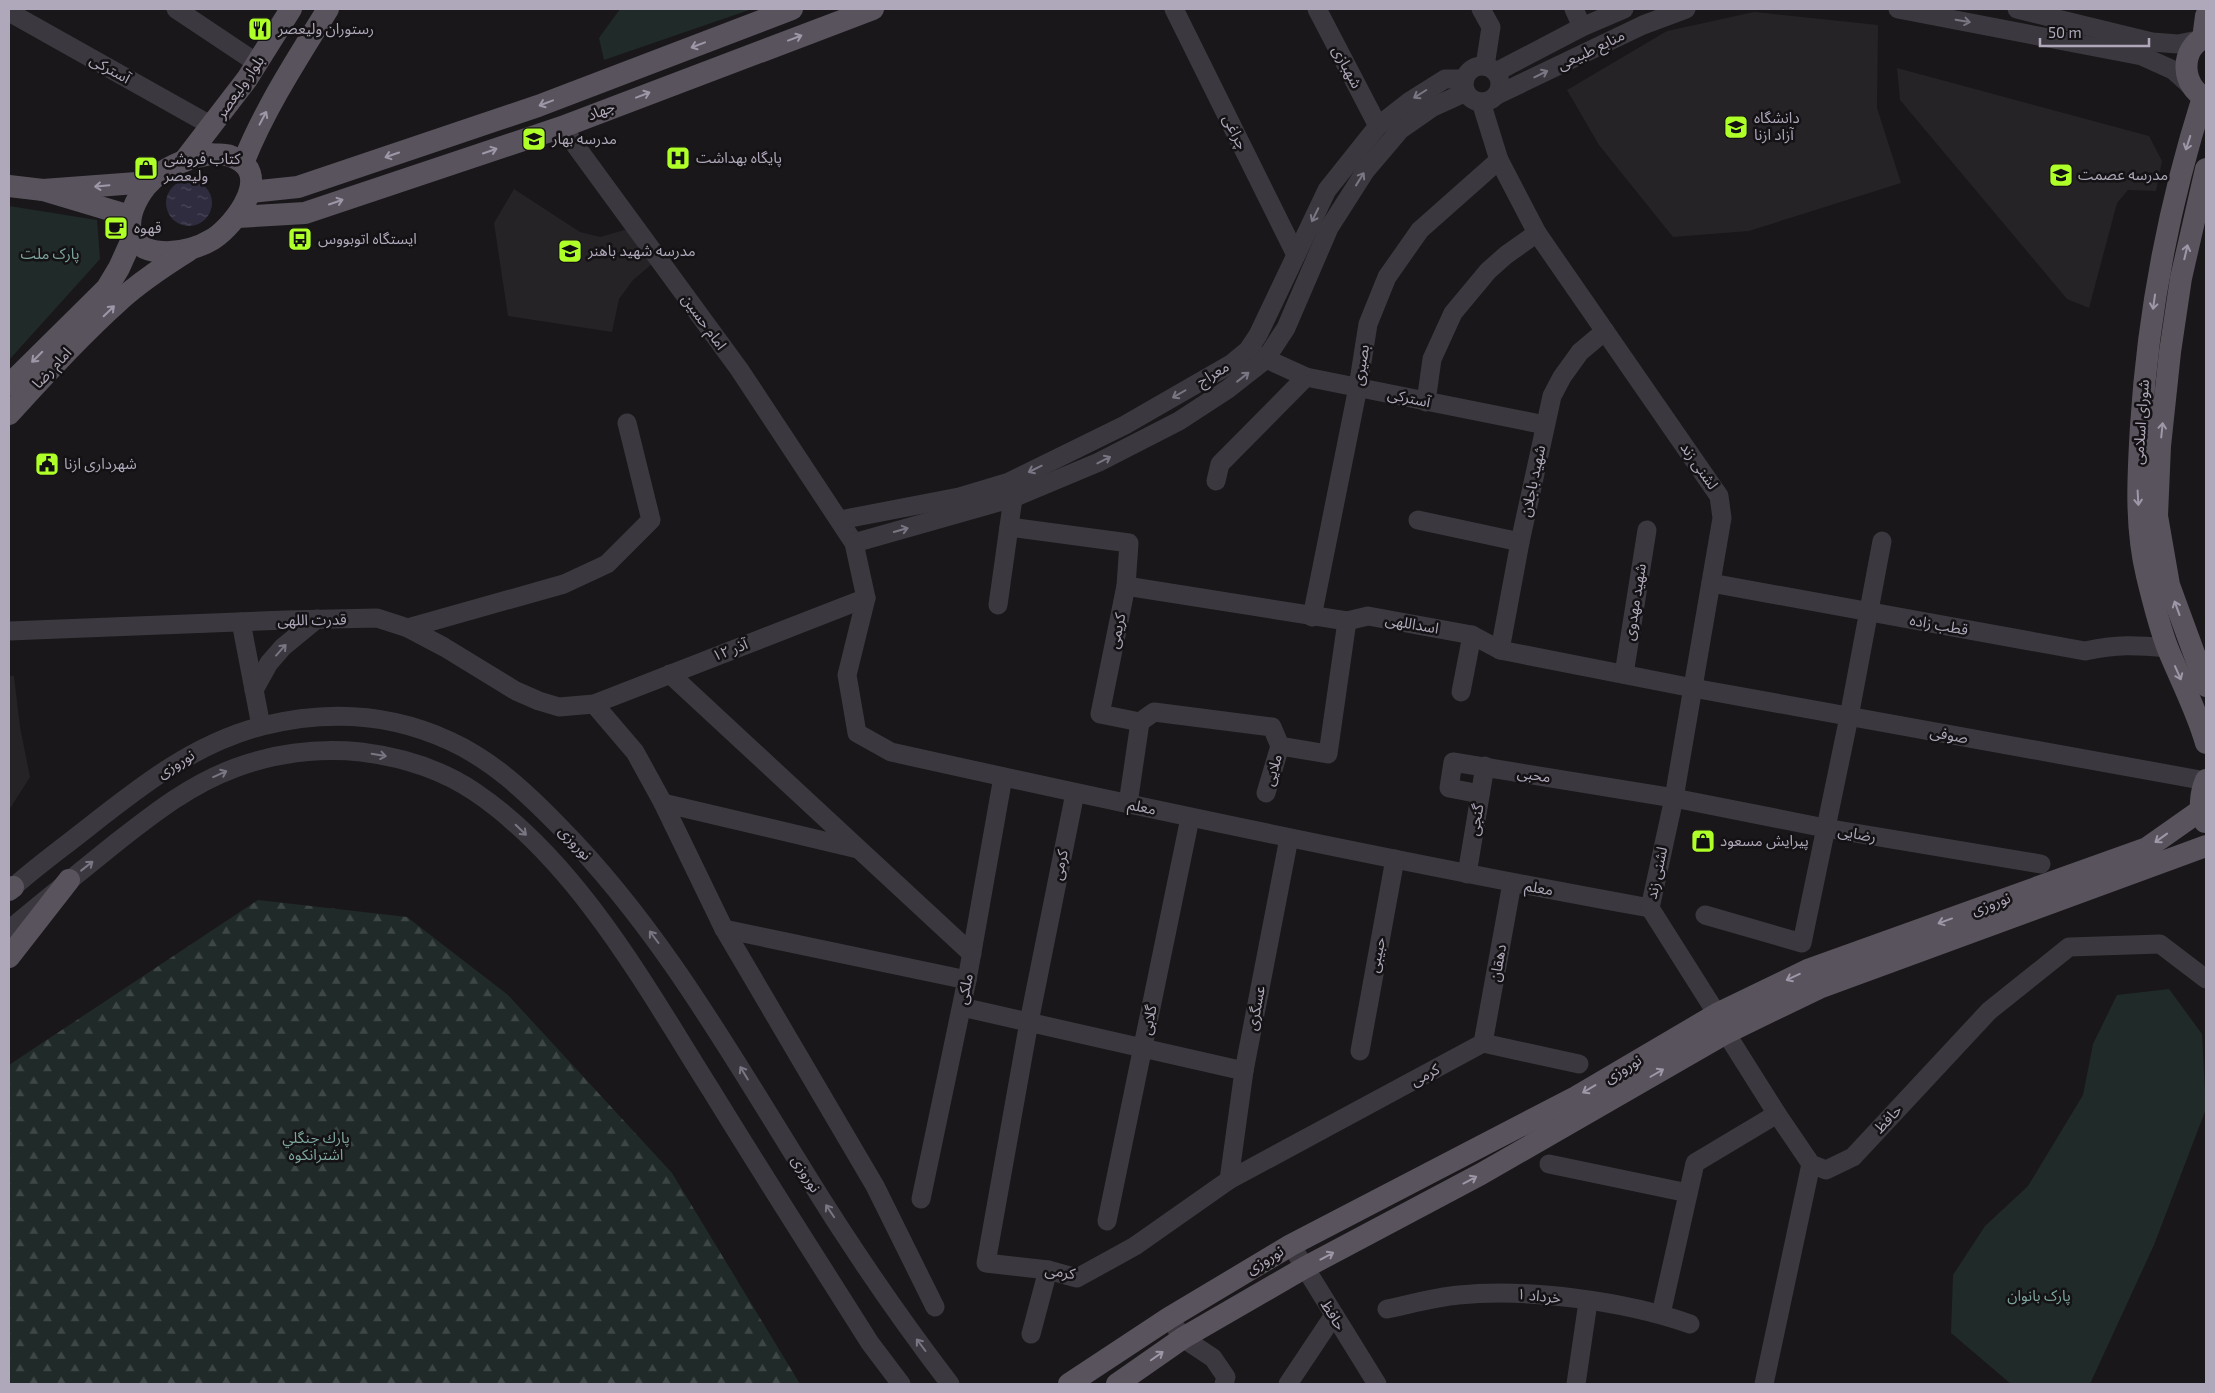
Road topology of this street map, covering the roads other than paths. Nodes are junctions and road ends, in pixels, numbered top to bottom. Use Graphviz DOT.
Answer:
graph roads {
  1 [pos="176,9"];
  2 [pos="291,9"];
  3 [pos="328,9"];
  4 [pos="792,9"];
  5 [pos="873,9"];
  6 [pos="1174,9"];
  7 [pos="1316,9"];
  8 [pos="1481,9"];
  9 [pos="1574,9"];
  10 [pos="1624,9"];
  11 [pos="1686,9"];
  12 [pos="1898,9"];
  13 [pos="2017,9"];
  14 [pos="9,12"];
  15 [pos="2206,16"];
  16 [pos="1582,26"];
  17 [pos="736,30"];
  18 [pos="2204,38"];
  19 [pos="743,58"];
  20 [pos="1490,69"];
  21 [pos="252,71"];
  22 [pos="1477,92"];
  23 [pos="276,93"];
  24 [pos="2201,94"];
  25 [pos="212,126"];
  26 [pos="1378,126"];
  27 [pos="562,127"];
  28 [pos="1499,160"];
  29 [pos="184,161"];
  30 [pos="243,163"];
  31 [pos="2206,169"];
  32 [pos="150,182"];
  33 [pos="9,186"];
  34 [pos="298,187"];
  35 [pos="44,190"];
  36 [pos="251,192"];
  37 [pos="306,213"];
  38 [pos="237,217"];
  39 [pos="131,226"];
  40 [pos="1537,233"];
  41 [pos="191,249"];
  42 [pos="1296,255"];
  43 [pos="1605,331"];
  44 [pos="69,337"];
  45 [pos="1248,350"];
  46 [pos="1265,360"];
  47 [pos="1306,377"];
  48 [pos="9,385"];
  49 [pos="1358,387"];
  50 [pos="1426,402"];
  51 [pos="9,414"];
  52 [pos="628,423"];
  53 [pos="1545,425"];
  54 [pos="1216,481"];
  55 [pos="1013,498"];
  56 [pos="840,520"];
  57 [pos="1418,520"];
  58 [pos="1009,526"];
  59 [pos="1647,530"];
  60 [pos="1882,541"];
  61 [pos="1520,542"];
  62 [pos="854,543"];
  63 [pos="1711,583"];
  64 [pos="1126,586"];
  65 [pos="866,598"];
  66 [pos="998,605"];
  67 [pos="1868,612"];
  68 [pos="1312,617"];
  69 [pos="317,619"];
  70 [pos="1347,621"];
  71 [pos="241,622"];
  72 [pos="408,628"];
  73 [pos="9,631"];
  74 [pos="1472,635"];
  75 [pos="2168,648"];
  76 [pos="1500,650"];
  77 [pos="670,674"];
  78 [pos="1624,674"];
  79 [pos="2206,686"];
  80 [pos="1693,688"];
  81 [pos="254,690"];
  82 [pos="1461,692"];
  83 [pos="594,704"];
  84 [pos="1849,717"];
  85 [pos="1140,722"];
  86 [pos="260,726"];
  87 [pos="2206,744"];
  88 [pos="1280,746"];
  89 [pos="1484,766"];
  90 [pos="1004,777"];
  91 [pos="2206,778"];
  92 [pos="1075,793"];
  93 [pos="1266,793"];
  94 [pos="1480,794"];
  95 [pos="1674,798"];
  96 [pos="663,803"];
  97 [pos="1128,804"];
  98 [pos="2204,816"];
  99 [pos="1190,818"];
  100 [pos="1825,828"];
  101 [pos="1289,838"];
  102 [pos="2206,846"];
  103 [pos="860,849"];
  104 [pos="1395,859"];
  105 [pos="2041,864"];
  106 [pos="1467,874"];
  107 [pos="69,880"];
  108 [pos="1512,883"];
  109 [pos="10,889"];
  110 [pos="1650,908"];
  111 [pos="1705,916"];
  112 [pos="724,929"];
  113 [pos="9,930"];
  114 [pos="972,954"];
  115 [pos="9,958"];
  116 [pos="967,980"];
  117 [pos="2206,980"];
  118 [pos="962,1007"];
  119 [pos="1029,1022"];
  120 [pos="1721,1023"];
  121 [pos="1484,1043"];
  122 [pos="1144,1048"];
  123 [pos="1360,1051"];
  124 [pos="1579,1064"];
  125 [pos="1244,1071"];
  126 [pos="1777,1114"];
  127 [pos="1549,1164"];
  128 [pos="1811,1164"];
  129 [pos="1229,1180"];
  130 [pos="1688,1193"];
  131 [pos="921,1199"];
  132 [pos="1107,1221"];
  133 [pos="1290,1245"];
  134 [pos="1304,1268"];
  135 [pos="1048,1270"];
  136 [pos="1588,1302"];
  137 [pos="934,1307"];
  138 [pos="1387,1309"];
  139 [pos="1661,1314"];
  140 [pos="1334,1315"];
  141 [pos="1169,1318"];
  142 [pos="1690,1324"];
  143 [pos="1031,1334"];
  144 [pos="1182,1338"];
  145 [pos="1371,1381"];
  146 [pos="901,1384"];
  147 [pos="950,1384"];
  148 [pos="1069,1384"];
  149 [pos="1117,1384"];
  150 [pos="1224,1384"];
  151 [pos="1288,1384"];
  152 [pos="1576,1384"];
  153 [pos="1764,1384"];
  1 -- 21 [label="street"];
  2 -- 21 [label="main road, بلوار ولیعصر"];
  3 -- 23 [label="main road"];
  4 -- 17 [label="main road, جهاد"];
  19 -- 5 [label="main road, جهاد, one-way"];
  6 -- 42 [label="street, چراغی"];
  7 -- 26 [label="street, شهبازی"];
  8 -- 20 [label="street, لشنی زند"];
  9 -- 16 [label="street"];
  10 -- 16 [label="street, منابع طبیعی"];
  22 -- 11 [label="street, منابع طبیعی, one-way"];
  12 -- 24 [label="street, one-way"];
  13 -- 18 [label="street"];
  14 -- 25 [label="street, آسترکی"];
  15 -- 18 [label="main road"];
  16 -- 20 [label="street, منابع طبیعی"];
  17 -- 19 [label="main road"];
  17 -- 34 [label="main road, جهاد, one-way"];
  18 -- 24 [label="main road"];
  27 -- 19 [label="main road, جهاد, one-way"];
  20 -- 22 [label="street, منابع طبیعی"];
  20 -- 22 [label="street, لشنی زند"];
  21 -- 23 [label="main road"];
  21 -- 25 [label="main road, بلوار ولیعصر"];
  22 -- 26 [label="street, معراج, one-way"];
  22 -- 28 [label="street, لشنی زند"];
  46 -- 22 [label="street, معراج, one-way"];
  30 -- 23 [label="main road, one-way"];
  24 -- 75 [label="main road, شورای اسلامی, one-way"];
  25 -- 29 [label="main road, بلوار ولیعصر"];
  26 -- 42 [label="street, معراج, one-way"];
  37 -- 27 [label="main road, جهاد, one-way"];
  27 -- 56 [label="street, امام حسین"];
  28 -- 40 [label="street, لشنی زند"];
  28 -- 49 [label="street, بصیری"];
  29 -- 30 [label="main road"];
  29 -- 32 [label="main road"];
  30 -- 36 [label="main road"];
  79 -- 31 [label="main road, شورای اسلامی, one-way"];
  32 -- 35 [label="main road, one-way"];
  32 -- 39 [label="main road"];
  33 -- 35 [label="main road"];
  34 -- 36 [label="main road, جهاد"];
  34 -- 37 [label="main road"];
  35 -- 39 [label="main road"];
  36 -- 38 [label="main road"];
  37 -- 38 [label="main road, جهاد"];
  38 -- 41 [label="main road"];
  39 -- 41 [label="main road"];
  39 -- 44 [label="main road"];
  40 -- 43 [label="street, لشنی زند"];
  40 -- 50 [label="street"];
  44 -- 41 [label="main road, one-way"];
  42 -- 45 [label="street, معراج"];
  43 -- 53 [label="street, شهید باجلان"];
  43 -- 63 [label="street, لشنی زند"];
  44 -- 48 [label="main road, امام رضا, one-way"];
  44 -- 51 [label="main road, امام رضا"];
  45 -- 46 [label="street, آسترکی"];
  45 -- 56 [label="street, معراج, one-way"];
  46 -- 47 [label="street, آسترکی"];
  55 -- 46 [label="street, معراج, one-way"];
  47 -- 49 [label="street, آسترکی"];
  47 -- 54 [label="street"];
  49 -- 50 [label="street, آسترکی"];
  49 -- 68 [label="street, بصیری"];
  50 -- 53 [label="street, آسترکی"];
  52 -- 72 [label="street"];
  53 -- 61 [label="street, شهید باجلان"];
  55 -- 58 [label="street"];
  62 -- 55 [label="street, معراج, one-way"];
  56 -- 62 [label="street, معلم"];
  57 -- 61 [label="street"];
  58 -- 64 [label="street, کریمی"];
  58 -- 66 [label="street"];
  59 -- 78 [label="street, شهید مهدوی"];
  60 -- 67 [label="street"];
  61 -- 76 [label="street, شهید باجلان"];
  62 -- 65 [label="street, معلم"];
  63 -- 67 [label="street, قطب زاده"];
  63 -- 80 [label="street, لشنی زند"];
  64 -- 68 [label="street, اسداللهی"];
  64 -- 85 [label="street, کریمی"];
  65 -- 77 [label="street, ۱۲ آذر"];
  65 -- 90 [label="street, معلم"];
  67 -- 75 [label="street, قطب زاده"];
  67 -- 84 [label="street"];
  68 -- 70 [label="street, اسداللهی"];
  69 -- 71 [label="street, قدرت اللهی"];
  69 -- 72 [label="street, قدرت اللهی"];
  81 -- 69 [label="street, one-way"];
  70 -- 74 [label="street, اسداللهی"];
  70 -- 88 [label="street"];
  71 -- 73 [label="street, قدرت اللهی"];
  71 -- 81 [label="street"];
  72 -- 83 [label="street, قدرت اللهی"];
  74 -- 76 [label="street, اسداللهی"];
  74 -- 82 [label="street"];
  75 -- 87 [label="main road, شورای اسلامی, one-way"];
  76 -- 78 [label="street, اسداللهی"];
  77 -- 83 [label="street, ۱۲ آذر"];
  77 -- 103 [label="street"];
  78 -- 80 [label="street, اسداللهی"];
  80 -- 84 [label="street, صوفی"];
  80 -- 95 [label="street, لشنی زند"];
  81 -- 86 [label="street"];
  83 -- 96 [label="street"];
  84 -- 91 [label="street, صوفی"];
  84 -- 100 [label="street"];
  85 -- 88 [label="street"];
  85 -- 97 [label="street"];
  86 -- 109 [label="street, نوروزی"];
  147 -- 86 [label="street, نوروزی, one-way"];
  88 -- 93 [label="street, ملایی"];
  89 -- 94 [label="street, گنجی"];
  89 -- 94 [label="street, محبی"];
  89 -- 95 [label="street, محبی"];
  90 -- 92 [label="street, معلم"];
  90 -- 114 [label="street, ملکی"];
  91 -- 98 [label="main road"];
  92 -- 97 [label="street, معلم"];
  92 -- 119 [label="street, کرمی"];
  94 -- 106 [label="street, گنجی"];
  95 -- 100 [label="street, رضایی"];
  95 -- 110 [label="street, لشنی زند"];
  96 -- 103 [label="street"];
  96 -- 112 [label="street"];
  97 -- 99 [label="street, معلم"];
  98 -- 120 [label="main road, نوروزی, one-way"];
  99 -- 101 [label="street, معلم"];
  99 -- 122 [label="street, گلابی"];
  100 -- 105 [label="street, رضایی"];
  100 -- 111 [label="street"];
  101 -- 104 [label="street, معلم"];
  101 -- 125 [label="street, عسگری"];
  102 -- 120 [label="main road, نوروزی"];
  103 -- 114 [label="street"];
  104 -- 106 [label="street, معلم"];
  104 -- 123 [label="street, حبیبی"];
  106 -- 108 [label="street, معلم"];
  107 -- 113 [label="street, نوروزی"];
  107 -- 115 [label="main road"];
  107 -- 146 [label="street, نوروزی, one-way"];
  108 -- 110 [label="street, معلم"];
  108 -- 121 [label="street, دهقان"];
  110 -- 120 [label="street"];
  112 -- 116 [label="street"];
  112 -- 137 [label="street"];
  114 -- 116 [label="street, ملکی"];
  116 -- 118 [label="street, ملکی"];
  117 -- 128 [label="street, حافظ"];
  118 -- 119 [label="street"];
  118 -- 131 [label="street, ملکی"];
  119 -- 122 [label="street"];
  119 -- 135 [label="street, کرمی"];
  120 -- 126 [label="street"];
  120 -- 133 [label="main road, نوروزی, one-way"];
  134 -- 120 [label="main road, نوروزی, one-way"];
  121 -- 124 [label="street"];
  121 -- 129 [label="street, کرمی"];
  122 -- 125 [label="street"];
  122 -- 132 [label="street, گلابی"];
  125 -- 129 [label="street, عسگری"];
  126 -- 128 [label="street"];
  126 -- 130 [label="street"];
  127 -- 130 [label="street"];
  128 -- 153 [label="street"];
  129 -- 135 [label="street, کرمی"];
  130 -- 139 [label="street"];
  133 -- 134 [label="street, حافظ"];
  133 -- 141 [label="main road, نوروزی"];
  134 -- 140 [label="street, حافظ"];
  134 -- 144 [label="main road, نوروزی"];
  135 -- 143 [label="street"];
  136 -- 138 [label="street, خرداد ۱"];
  136 -- 139 [label="street, خرداد ۱"];
  136 -- 152 [label="street"];
  139 -- 142 [label="street, خرداد ۱"];
  140 -- 145 [label="street, حافظ"];
  140 -- 151 [label="street"];
  141 -- 144 [label="street"];
  141 -- 148 [label="main road, نوروزی"];
  149 -- 144 [label="main road, نوروزی, one-way"];
  144 -- 150 [label="street"];
}
